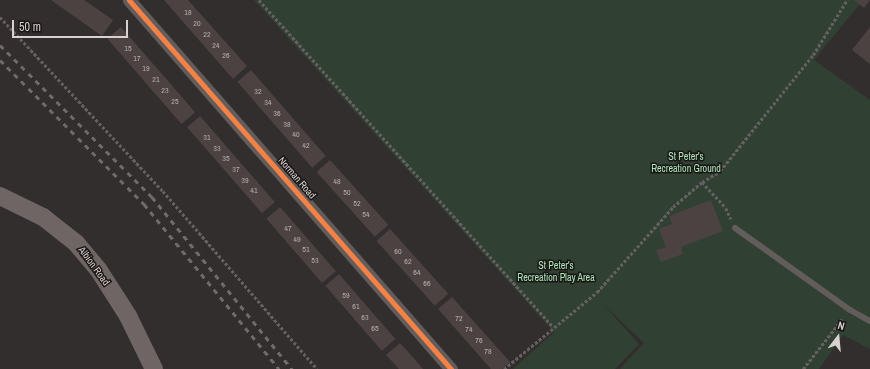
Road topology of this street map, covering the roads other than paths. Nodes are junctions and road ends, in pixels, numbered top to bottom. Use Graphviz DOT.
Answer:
graph roads {
  1 [pos="129,0"];
  2 [pos="0,196"];
  3 [pos="735,228"];
  4 [pos="870,321"];
  5 [pos="154,369"];
  6 [pos="451,369"];
  1 -- 6 [label="street, Norman Road"];
  2 -- 5 [label="main road, Albion Road"];
  3 -- 4 [label="lane"];
}
